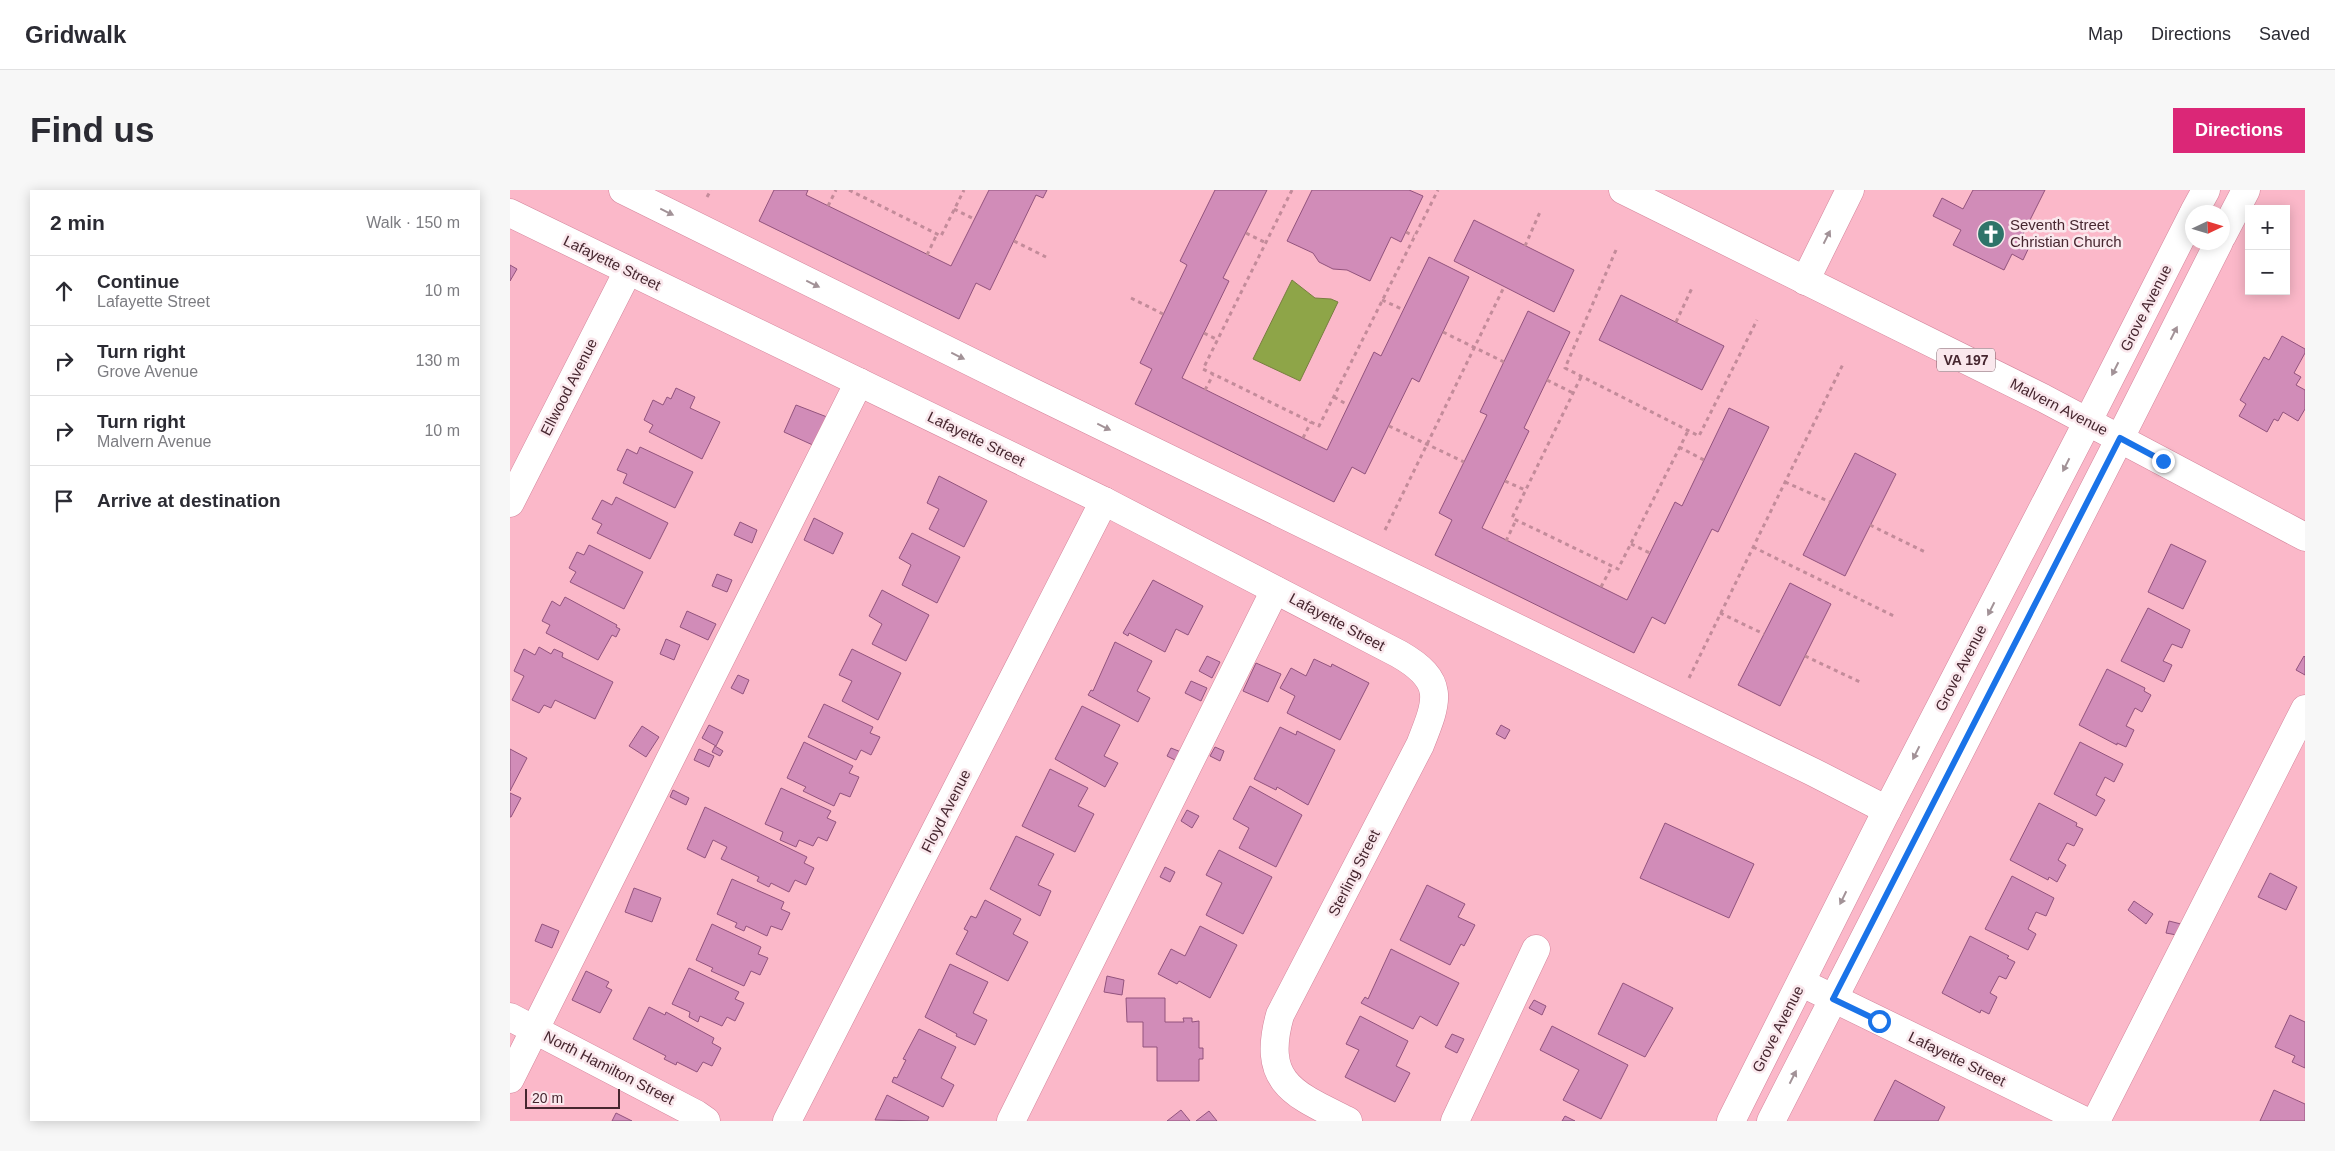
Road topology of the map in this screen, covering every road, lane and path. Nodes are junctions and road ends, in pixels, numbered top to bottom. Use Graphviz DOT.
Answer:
graph roads {
  1 [pos="623,190"];
  2 [pos="836,190"];
  3 [pos="849,190"];
  4 [pos="964,190"];
  5 [pos="1292,190"];
  6 [pos="1438,190"];
  7 [pos="1623,190"];
  8 [pos="1850,190"];
  9 [pos="2206,190"];
  10 [pos="2246,190"];
  11 [pos="2198,205"];
  12 [pos="828,206"];
  13 [pos="954,209"];
  14 [pos="1540,212"];
  15 [pos="510,213"];
  16 [pos="974,219"];
  17 [pos="2230,221"];
  18 [pos="2185,230"];
  19 [pos="1406,232"];
  20 [pos="1246,233"];
  21 [pos="937,234"];
  22 [pos="1414,236"];
  23 [pos="1014,241"];
  24 [pos="1266,243"];
  25 [pos="1525,246"];
  26 [pos="1616,250"];
  27 [pos="2215,250"];
  28 [pos="927,255"];
  29 [pos="1046,257"];
  30 [pos="628,271"];
  31 [pos="1805,281"];
  32 [pos="1504,286"];
  33 [pos="1692,288"];
  34 [pos="1131,298"];
  35 [pos="1382,300"];
  36 [pos="1404,310"];
  37 [pos="1163,314"];
  38 [pos="1757,320"];
  39 [pos="1676,322"];
  40 [pos="1443,332"];
  41 [pos="1204,333"];
  42 [pos="1218,340"];
  43 [pos="1474,348"];
  44 [pos="1504,362"];
  45 [pos="1844,362"];
  46 [pos="1213,374"];
  47 [pos="1581,376"];
  48 [pos="1547,380"];
  49 [pos="859,382"];
  50 [pos="1205,390"];
  51 [pos="1573,393"];
  52 [pos="1334,397"];
  53 [pos="1348,405"];
  54 [pos="2088,421"];
  55 [pos="1311,422"];
  56 [pos="1389,426"];
  57 [pos="1688,431"];
  58 [pos="1303,438"];
  59 [pos="2120,438"];
  60 [pos="1427,444"];
  61 [pos="1679,447"];
  62 [pos="1704,460"];
  63 [pos="1464,462"];
  64 [pos="1505,481"];
  65 [pos="1785,482"];
  66 [pos="1525,490"];
  67 [pos="1104,501"];
  68 [pos="510,502"];
  69 [pos="1830,502"];
  70 [pos="1516,520"];
  71 [pos="1870,525"];
  72 [pos="2305,538"];
  73 [pos="1506,541"];
  74 [pos="1631,544"];
  75 [pos="1753,547"];
  76 [pos="1650,553"];
  77 [pos="1927,553"];
  78 [pos="1372,558"];
  79 [pos="1612,566"];
  80 [pos="1601,587"];
  81 [pos="1275,590"];
  82 [pos="1720,613"];
  83 [pos="1894,616"];
  84 [pos="1764,634"];
  85 [pos="1805,656"];
  86 [pos="1432,682"];
  87 [pos="1860,682"];
  88 [pos="1676,705"];
  89 [pos="2305,709"];
  90 [pos="1887,810"];
  91 [pos="1536,949"];
  92 [pos="1802,983"];
  93 [pos="1833,999"];
  94 [pos="510,1018"];
  95 [pos="535,1030"];
  96 [pos="510,1079"];
  97 [pos="706,1121"];
  98 [pos="787,1121"];
  99 [pos="1011,1121"];
  100 [pos="1348,1121"];
  101 [pos="1455,1121"];
  102 [pos="1731,1121"];
  103 [pos="1771,1121"];
  104 [pos="2085,1121"];
  105 [pos="2096,1121"];
  1 -- 78 [label="street, one-way"];
  2 -- 12 [label="path"];
  3 -- 21 [label="path"];
  4 -- 13 [label="path"];
  5 -- 24 [label="path"];
  6 -- 22 [label="path"];
  7 -- 31 [label="street, Malvern Avenue / VA 197"];
  31 -- 8 [label="street, one-way"];
  9 -- 11 [label="street"];
  10 -- 17 [label="street"];
  13 -- 16 [label="path"];
  13 -- 21 [label="path"];
  14 -- 25 [label="path"];
  15 -- 30 [label="street, Lafayette Street"];
  18 -- 54 [label="street, Grove Avenue, one-way"];
  19 -- 22 [label="path"];
  20 -- 24 [label="path"];
  21 -- 28 [label="path"];
  22 -- 35 [label="path"];
  23 -- 29 [label="path"];
  24 -- 42 [label="path"];
  26 -- 47 [label="path"];
  59 -- 27 [label="street, one-way"];
  30 -- 49 [label="street, Lafayette Street"];
  30 -- 68 [label="street, Ellwood Avenue"];
  31 -- 54 [label="street, Malvern Avenue / VA 197"];
  32 -- 43 [label="path"];
  33 -- 39 [label="path"];
  34 -- 37 [label="path"];
  35 -- 36 [label="path"];
  35 -- 52 [label="path"];
  38 -- 57 [label="path"];
  40 -- 43 [label="path"];
  41 -- 42 [label="path"];
  42 -- 46 [label="path"];
  43 -- 44 [label="path"];
  43 -- 60 [label="path"];
  45 -- 65 [label="path"];
  46 -- 50 [label="path"];
  46 -- 55 [label="path"];
  47 -- 51 [label="path"];
  47 -- 57 [label="path"];
  48 -- 51 [label="path"];
  49 -- 67 [label="street, Lafayette Street"];
  49 -- 95 [label="street"];
  51 -- 66 [label="path"];
  52 -- 53 [label="path"];
  52 -- 55 [label="path"];
  54 -- 59 [label="street, Malvern Avenue / VA 197"];
  54 -- 90 [label="street, Grove Avenue, one-way"];
  55 -- 58 [label="path"];
  56 -- 60 [label="path"];
  57 -- 61 [label="path"];
  59 -- 72 [label="street, Malvern Avenue / VA 197"];
  59 -- 93 [label="street"];
  60 -- 63 [label="path"];
  60 -- 78 [label="path"];
  61 -- 62 [label="path"];
  61 -- 74 [label="path"];
  64 -- 66 [label="path"];
  65 -- 69 [label="path"];
  65 -- 75 [label="path"];
  66 -- 70 [label="path"];
  67 -- 81 [label="street, Lafayette Street"];
  67 -- 98 [label="street, Floyd Avenue"];
  70 -- 73 [label="path"];
  70 -- 79 [label="path"];
  71 -- 77 [label="path"];
  74 -- 76 [label="path"];
  74 -- 79 [label="path"];
  75 -- 82 [label="path"];
  75 -- 83 [label="path"];
  78 -- 88 [label="street"];
  79 -- 80 [label="path"];
  81 -- 86 [label="street, Lafayette Street"];
  81 -- 99 [label="street"];
  82 -- 84 [label="path"];
  82 -- 88 [label="path"];
  85 -- 87 [label="path"];
  86 -- 100 [label="street, Sterling Street"];
  88 -- 90 [label="street"];
  89 -- 105 [label="street"];
  90 -- 92 [label="street, Grove Avenue, one-way"];
  91 -- 101 [label="street"];
  92 -- 93 [label="street, Lafayette Street"];
  92 -- 102 [label="street, Grove Avenue"];
  103 -- 93 [label="street, one-way"];
  93 -- 104 [label="street, Lafayette Street"];
  94 -- 95 [label="street, North Hamilton Street"];
  95 -- 96 [label="street"];
  95 -- 97 [label="street, North Hamilton Street"];
}
